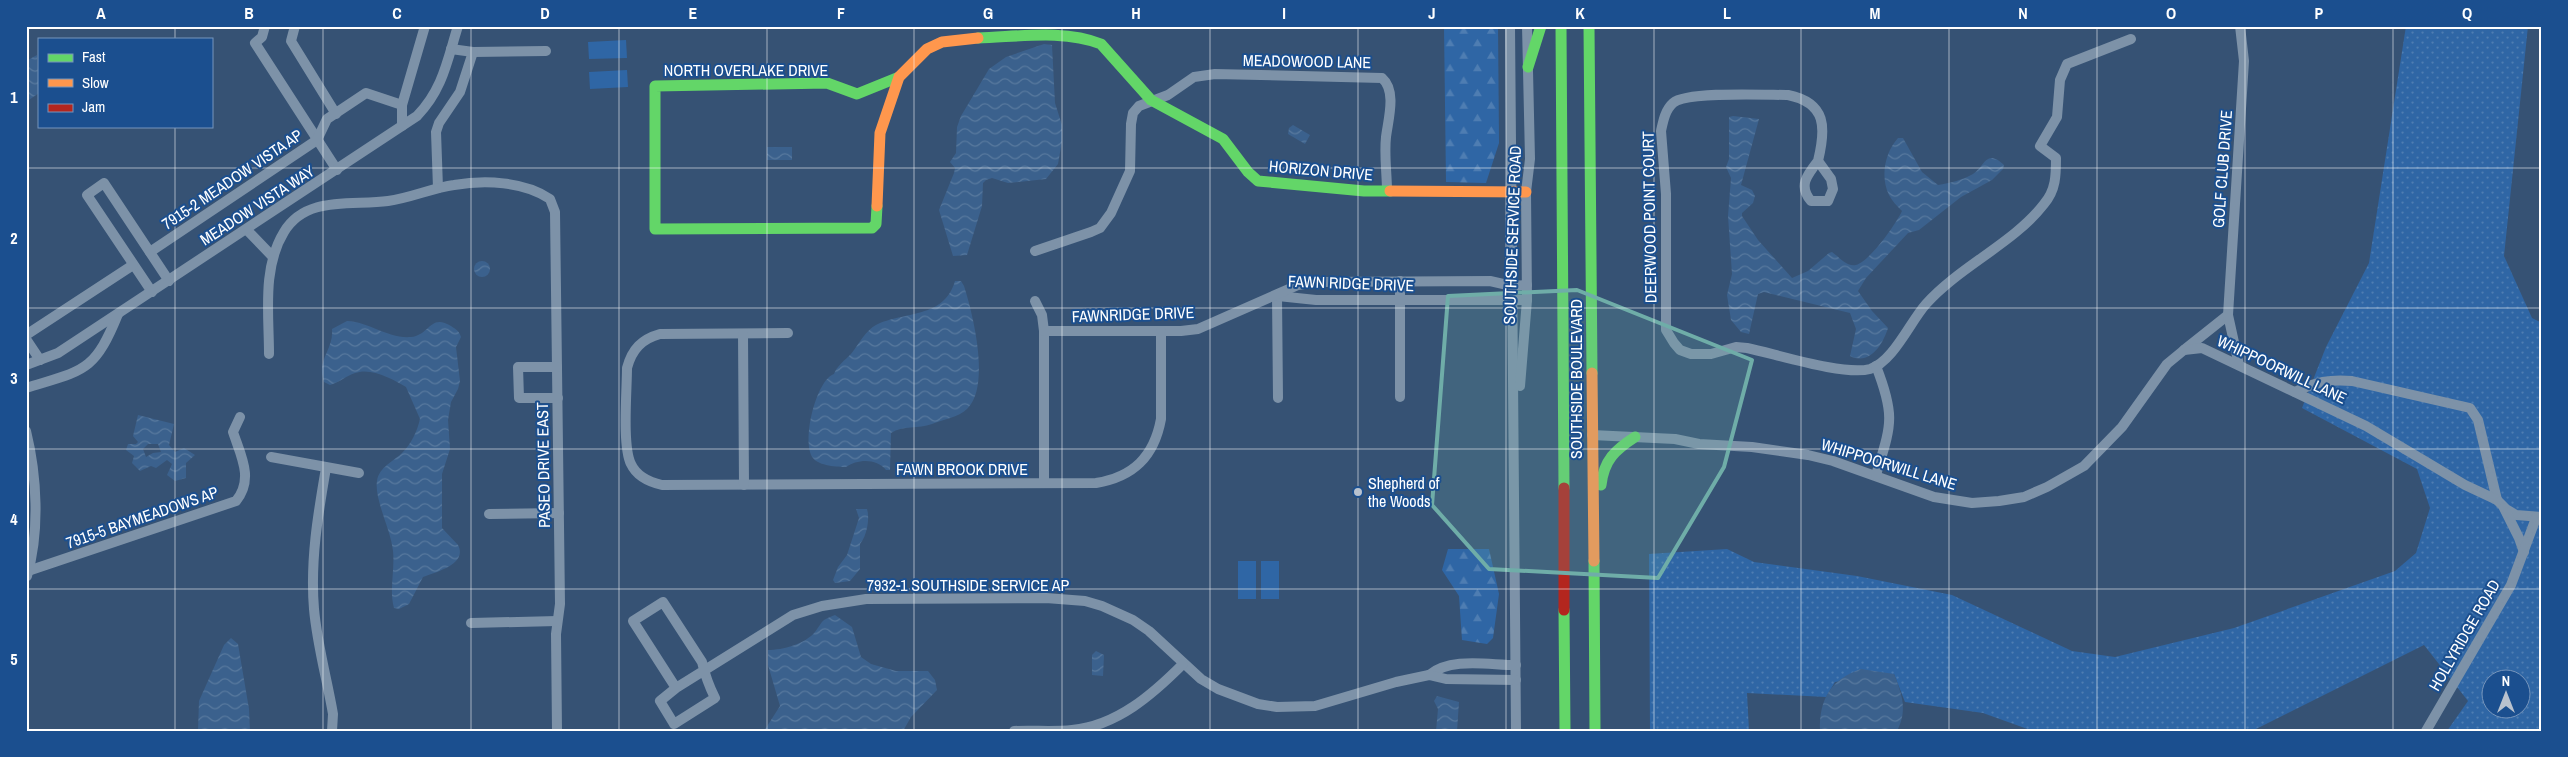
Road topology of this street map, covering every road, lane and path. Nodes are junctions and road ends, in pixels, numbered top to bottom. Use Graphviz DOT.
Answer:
graph roads {
  1 [pos="265,26"];
  2 [pos="295,26"];
  3 [pos="425,26"];
  4 [pos="458,26"];
  5 [pos="1510,26"];
  6 [pos="1526,26"];
  7 [pos="1541,26"];
  8 [pos="1561,26"];
  9 [pos="1589,26"];
  10 [pos="2240,26"];
  11 [pos="2132,39"];
  12 [pos="451,49"];
  13 [pos="546,51"];
  14 [pos="473,52"];
  15 [pos="1528,67"];
  16 [pos="899,77"];
  17 [pos="1151,100"];
  18 [pos="402,105"];
  19 [pos="336,114"];
  20 [pos="402,126"];
  21 [pos="317,140"];
  22 [pos="1818,161"];
  23 [pos="336,170"];
  24 [pos="438,188"];
  25 [pos="1387,191"];
  26 [pos="1510,192"];
  27 [pos="1526,192"];
  28 [pos="303,193"];
  29 [pos="311,209"];
  30 [pos="247,230"];
  31 [pos="1035,251"];
  32 [pos="150,252"];
  33 [pos="274,257"];
  34 [pos="133,265"];
  35 [pos="169,281"];
  36 [pos="1400,281"];
  37 [pos="1527,285"];
  38 [pos="1512,286"];
  39 [pos="152,292"];
  40 [pos="1277,296"];
  41 [pos="1512,299"];
  42 [pos="1400,300"];
  43 [pos="1527,300"];
  44 [pos="1035,301"];
  45 [pos="118,314"];
  46 [pos="2228,314"];
  47 [pos="1044,331"];
  48 [pos="1161,331"];
  49 [pos="788,333"];
  50 [pos="743,334"];
  51 [pos="26,335"];
  52 [pos="26,339"];
  53 [pos="2184,350"];
  54 [pos="270,354"];
  55 [pos="40,360"];
  56 [pos="26,365"];
  57 [pos="2239,365"];
  58 [pos="1876,366"];
  59 [pos="557,367"];
  60 [pos="1563,378"];
  61 [pos="26,388"];
  62 [pos="2295,392"];
  63 [pos="1400,396"];
  64 [pos="558,398"];
  65 [pos="1278,398"];
  66 [pos="240,417"];
  67 [pos="26,431"];
  68 [pos="1592,435"];
  69 [pos="1634,437"];
  70 [pos="1515,444"];
  71 [pos="271,458"];
  72 [pos="326,468"];
  73 [pos="359,473"];
  74 [pos="1876,475"];
  75 [pos="1044,483"];
  76 [pos="744,485"];
  77 [pos="2500,504"];
  78 [pos="31,510"];
  79 [pos="559,513"];
  80 [pos="490,514"];
  81 [pos="1593,515"];
  82 [pos="2539,518"];
  83 [pos="2524,552"];
  84 [pos="27,574"];
  85 [pos="557,621"];
  86 [pos="471,623"];
  87 [pos="1183,664"];
  88 [pos="1516,665"];
  89 [pos="704,671"];
  90 [pos="1429,675"];
  91 [pos="1516,680"];
  92 [pos="676,688"];
  93 [pos="332,731"];
  94 [pos="556,731"];
  95 [pos="1014,731"];
  96 [pos="1516,731"];
  97 [pos="1565,731"];
  98 [pos="1595,731"];
  99 [pos="2426,731"];
  1 -- 21 [label="street"];
  2 -- 19 [label="street"];
  3 -- 18 [label="street"];
  4 -- 12 [label="street, MEADOW VISTA WAY"];
  5 -- 26 [label="street, SOUTHSIDE SERVICE ROAD"];
  6 -- 15 [label="street, SOUTHSIDE SERVICE ROAD"];
  7 -- 15 [label="main road"];
  8 -- 60 [label="main road, SOUTHSIDE BOULEVARD"];
  9 -- 68 [label="main road, SOUTHSIDE BOULEVARD"];
  10 -- 46 [label="street, GOLF CLUB DRIVE"];
  11 -- 58 [label="street"];
  12 -- 14 [label="street"];
  12 -- 20 [label="street, MEADOW VISTA WAY"];
  13 -- 14 [label="street"];
  14 -- 24 [label="street"];
  15 -- 27 [label="street, SOUTHSIDE SERVICE ROAD"];
  16 -- 16 [label="main road, NORTH OVERLAKE DRIVE"];
  16 -- 17 [label="main road, HORIZON DRIVE"];
  17 -- 25 [label="main road, HORIZON DRIVE"];
  17 -- 25 [label="street, MEADOWOOD LANE"];
  17 -- 31 [label="street"];
  18 -- 19 [label="street, 7915-2 MEADOW VISTA AP"];
  18 -- 20 [label="street"];
  19 -- 21 [label="street, 7915-2 MEADOW VISTA AP"];
  20 -- 23 [label="street, MEADOW VISTA WAY"];
  21 -- 23 [label="street"];
  21 -- 32 [label="street, 7915-2 MEADOW VISTA AP"];
  22 -- 58 [label="street, DEERWOOD POINT COURT"];
  23 -- 28 [label="street, MEADOW VISTA WAY"];
  24 -- 29 [label="street"];
  24 -- 59 [label="street, PASEO DRIVE EAST"];
  25 -- 26 [label="main road, HORIZON DRIVE"];
  26 -- 27 [label="main road, HORIZON DRIVE"];
  26 -- 38 [label="street, SOUTHSIDE SERVICE ROAD"];
  27 -- 37 [label="street, SOUTHSIDE SERVICE ROAD"];
  28 -- 29 [label="street"];
  28 -- 30 [label="street, MEADOW VISTA WAY"];
  29 -- 33 [label="street"];
  30 -- 33 [label="street"];
  30 -- 35 [label="street, MEADOW VISTA WAY"];
  32 -- 34 [label="street"];
  32 -- 35 [label="street"];
  33 -- 54 [label="street"];
  34 -- 39 [label="street"];
  34 -- 51 [label="street"];
  35 -- 39 [label="street, MEADOW VISTA WAY"];
  36 -- 38 [label="street, FAWN RIDGE DRIVE"];
  36 -- 40 [label="street, FAWN RIDGE DRIVE"];
  36 -- 42 [label="street"];
  37 -- 38 [label="street, FAWN RIDGE DRIVE"];
  37 -- 43 [label="street, SOUTHSIDE SERVICE ROAD"];
  38 -- 41 [label="street, SOUTHSIDE SERVICE ROAD"];
  39 -- 45 [label="street, MEADOW VISTA WAY"];
  40 -- 42 [label="street, FAWN RIDGE DRIVE"];
  40 -- 48 [label="street, FAWNRIDGE DRIVE"];
  40 -- 65 [label="street"];
  41 -- 42 [label="street, FAWN RIDGE DRIVE"];
  41 -- 43 [label="street, FAWN RIDGE DRIVE"];
  41 -- 70 [label="street, SOUTHSIDE SERVICE ROAD"];
  42 -- 63 [label="street"];
  43 -- 70 [label="street, SOUTHSIDE SERVICE ROAD"];
  44 -- 47 [label="street"];
  45 -- 55 [label="street, MEADOW VISTA WAY"];
  45 -- 61 [label="street"];
  46 -- 53 [label="street"];
  46 -- 57 [label="street, GOLF CLUB DRIVE"];
  47 -- 48 [label="street, FAWNRIDGE DRIVE"];
  47 -- 75 [label="street"];
  48 -- 75 [label="street, FAWN BROOK DRIVE"];
  49 -- 50 [label="street"];
  50 -- 76 [label="street"];
  50 -- 76 [label="street, FAWN BROOK DRIVE"];
  52 -- 55 [label="street"];
  53 -- 57 [label="street, WHIPPOORWILL LANE"];
  53 -- 74 [label="street, WHIPPOORWILL LANE"];
  55 -- 56 [label="street, MEADOW VISTA WAY"];
  57 -- 62 [label="street, WHIPPOORWILL LANE"];
  58 -- 74 [label="street"];
  59 -- 64 [label="street, PASEO DRIVE EAST"];
  59 -- 64 [label="street"];
  60 -- 68 [label="main road"];
  60 -- 97 [label="main road, SOUTHSIDE BOULEVARD"];
  62 -- 77 [label="street, WHIPPOORWILL LANE"];
  62 -- 77 [label="street"];
  64 -- 79 [label="street, PASEO DRIVE EAST"];
  66 -- 84 [label="street, 7915-5 BAYMEADOWS AP"];
  67 -- 78 [label="street"];
  68 -- 69 [label="street, WHIPPOORWILL LANE"];
  68 -- 81 [label="main road, SOUTHSIDE BOULEVARD"];
  69 -- 74 [label="street, WHIPPOORWILL LANE"];
  69 -- 81 [label="main road"];
  70 -- 88 [label="street, SOUTHSIDE SERVICE ROAD"];
  71 -- 72 [label="street"];
  72 -- 73 [label="street"];
  72 -- 93 [label="street"];
  75 -- 76 [label="street, FAWN BROOK DRIVE"];
  77 -- 82 [label="street, WHIPPOORWILL LANE"];
  77 -- 83 [label="street"];
  78 -- 84 [label="street"];
  79 -- 80 [label="street"];
  79 -- 85 [label="street, PASEO DRIVE EAST"];
  81 -- 98 [label="main road, SOUTHSIDE BOULEVARD"];
  82 -- 83 [label="street, HOLLYRIDGE ROAD"];
  83 -- 99 [label="street, HOLLYRIDGE ROAD"];
  85 -- 86 [label="street"];
  85 -- 94 [label="street, PASEO DRIVE EAST"];
  87 -- 89 [label="street, 7932-1 SOUTHSIDE SERVICE AP"];
  87 -- 90 [label="street, 7932-1 SOUTHSIDE SERVICE AP"];
  87 -- 95 [label="street"];
  88 -- 90 [label="street"];
  88 -- 91 [label="street, SOUTHSIDE SERVICE ROAD"];
  89 -- 92 [label="street, 7932-1 SOUTHSIDE SERVICE AP"];
  89 -- 92 [label="street, 7932-1 SOUTHSIDE SERVICE AP"];
  89 -- 92 [label="street"];
  90 -- 91 [label="street, 7932-1 SOUTHSIDE SERVICE AP"];
  91 -- 96 [label="street, SOUTHSIDE SERVICE ROAD"];
}
